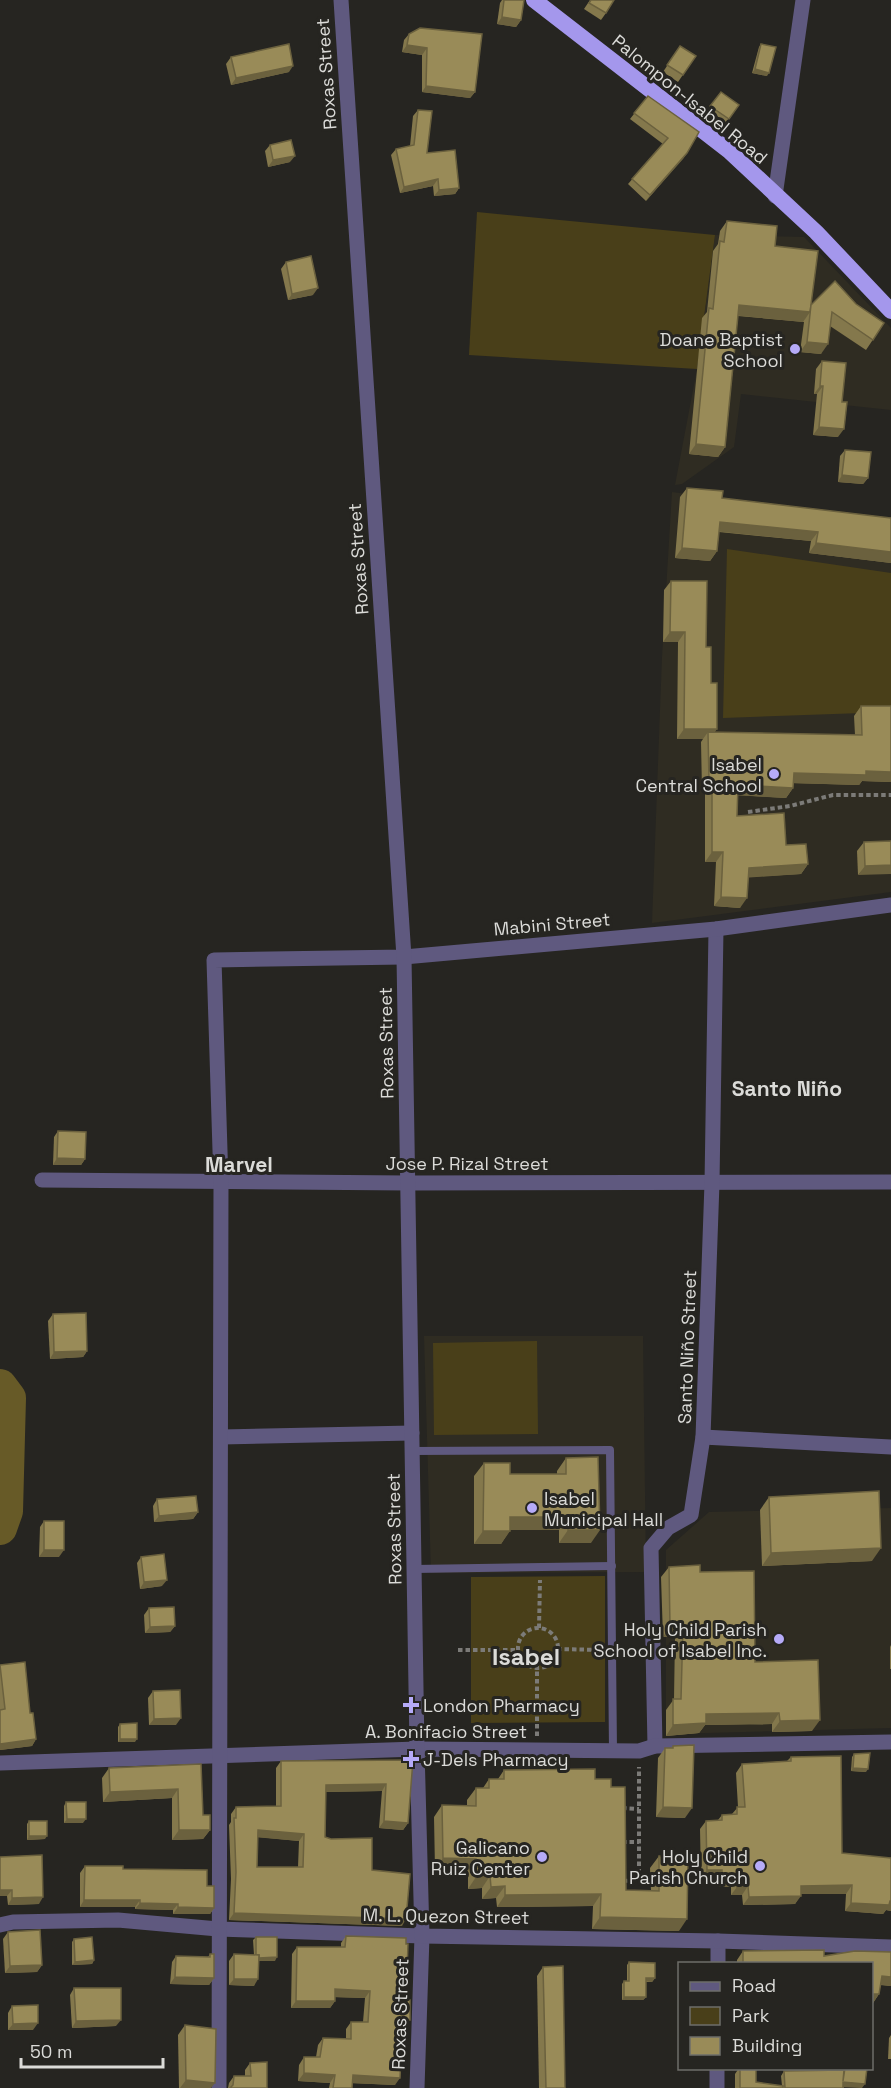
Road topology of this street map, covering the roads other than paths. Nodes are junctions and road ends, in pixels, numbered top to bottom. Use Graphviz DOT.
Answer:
graph roads {
  1 [pos="341,0"];
  2 [pos="534,0"];
  3 [pos="803,0"];
  4 [pos="775,196"];
  5 [pos="891,311"];
  6 [pos="891,905"];
  7 [pos="716,929"];
  8 [pos="404,957"];
  9 [pos="42,1180"];
  10 [pos="222,1182"];
  11 [pos="891,1182"];
  12 [pos="408,1183"];
  13 [pos="712,1183"];
  14 [pos="412,1433"];
  15 [pos="221,1437"];
  16 [pos="703,1437"];
  17 [pos="891,1447"];
  18 [pos="412,1451"];
  19 [pos="612,1566"];
  20 [pos="414,1569"];
  21 [pos="891,1743"];
  22 [pos="655,1746"];
  23 [pos="417,1749"];
  24 [pos="613,1750"];
  25 [pos="220,1754"];
  26 [pos="0,1763"];
  27 [pos="0,1925"];
  28 [pos="218,1929"];
  29 [pos="422,1936"];
  30 [pos="718,1941"];
  31 [pos="891,1947"];
  32 [pos="718,1962"];
  33 [pos="717,2070"];
  34 [pos="219,2088"];
  35 [pos="417,2088"];
  36 [pos="717,2088"];
  1 -- 8 [label="street, Roxas Street"];
  2 -- 4 [label="highway, Palompon-Isabel Road"];
  3 -- 4 [label="street"];
  4 -- 5 [label="highway, Palompon-Isabel Road"];
  6 -- 7 [label="street, Mabini Street"];
  7 -- 8 [label="street, Mabini Street"];
  7 -- 13 [label="street, Santo Niño Street"];
  8 -- 10 [label="street, Mabini Street"];
  8 -- 12 [label="street, Roxas Street"];
  9 -- 10 [label="street, Jose P. Rizal Street"];
  10 -- 12 [label="street, Jose P. Rizal Street"];
  10 -- 15 [label="street"];
  11 -- 13 [label="street, Jose P. Rizal Street"];
  12 -- 13 [label="street, Jose P. Rizal Street"];
  12 -- 14 [label="street, Roxas Street"];
  13 -- 16 [label="street, Santo Niño Street"];
  14 -- 15 [label="street"];
  14 -- 18 [label="street, Roxas Street"];
  15 -- 25 [label="street"];
  16 -- 17 [label="street"];
  16 -- 22 [label="street, Santo Niño Street"];
  18 -- 19 [label="lane"];
  18 -- 20 [label="street, Roxas Street"];
  19 -- 20 [label="lane"];
  19 -- 24 [label="lane"];
  20 -- 23 [label="street, Roxas Street"];
  21 -- 22 [label="street, A. Bonifacio Street"];
  22 -- 24 [label="street, A. Bonifacio Street"];
  23 -- 24 [label="street, A. Bonifacio Street"];
  23 -- 25 [label="street, A. Bonifacio Street"];
  23 -- 29 [label="street, Roxas Street"];
  25 -- 26 [label="street, A. Bonifacio Street"];
  25 -- 28 [label="street"];
  27 -- 28 [label="street, M. L. Quezon Street"];
  28 -- 29 [label="street, M. L. Quezon Street"];
  28 -- 34 [label="street"];
  29 -- 30 [label="street, M. L. Quezon Street"];
  29 -- 35 [label="street, Roxas Street"];
  30 -- 31 [label="street, M. L. Quezon Street"];
  30 -- 32 [label="street"];
  33 -- 36 [label="street"];
}
